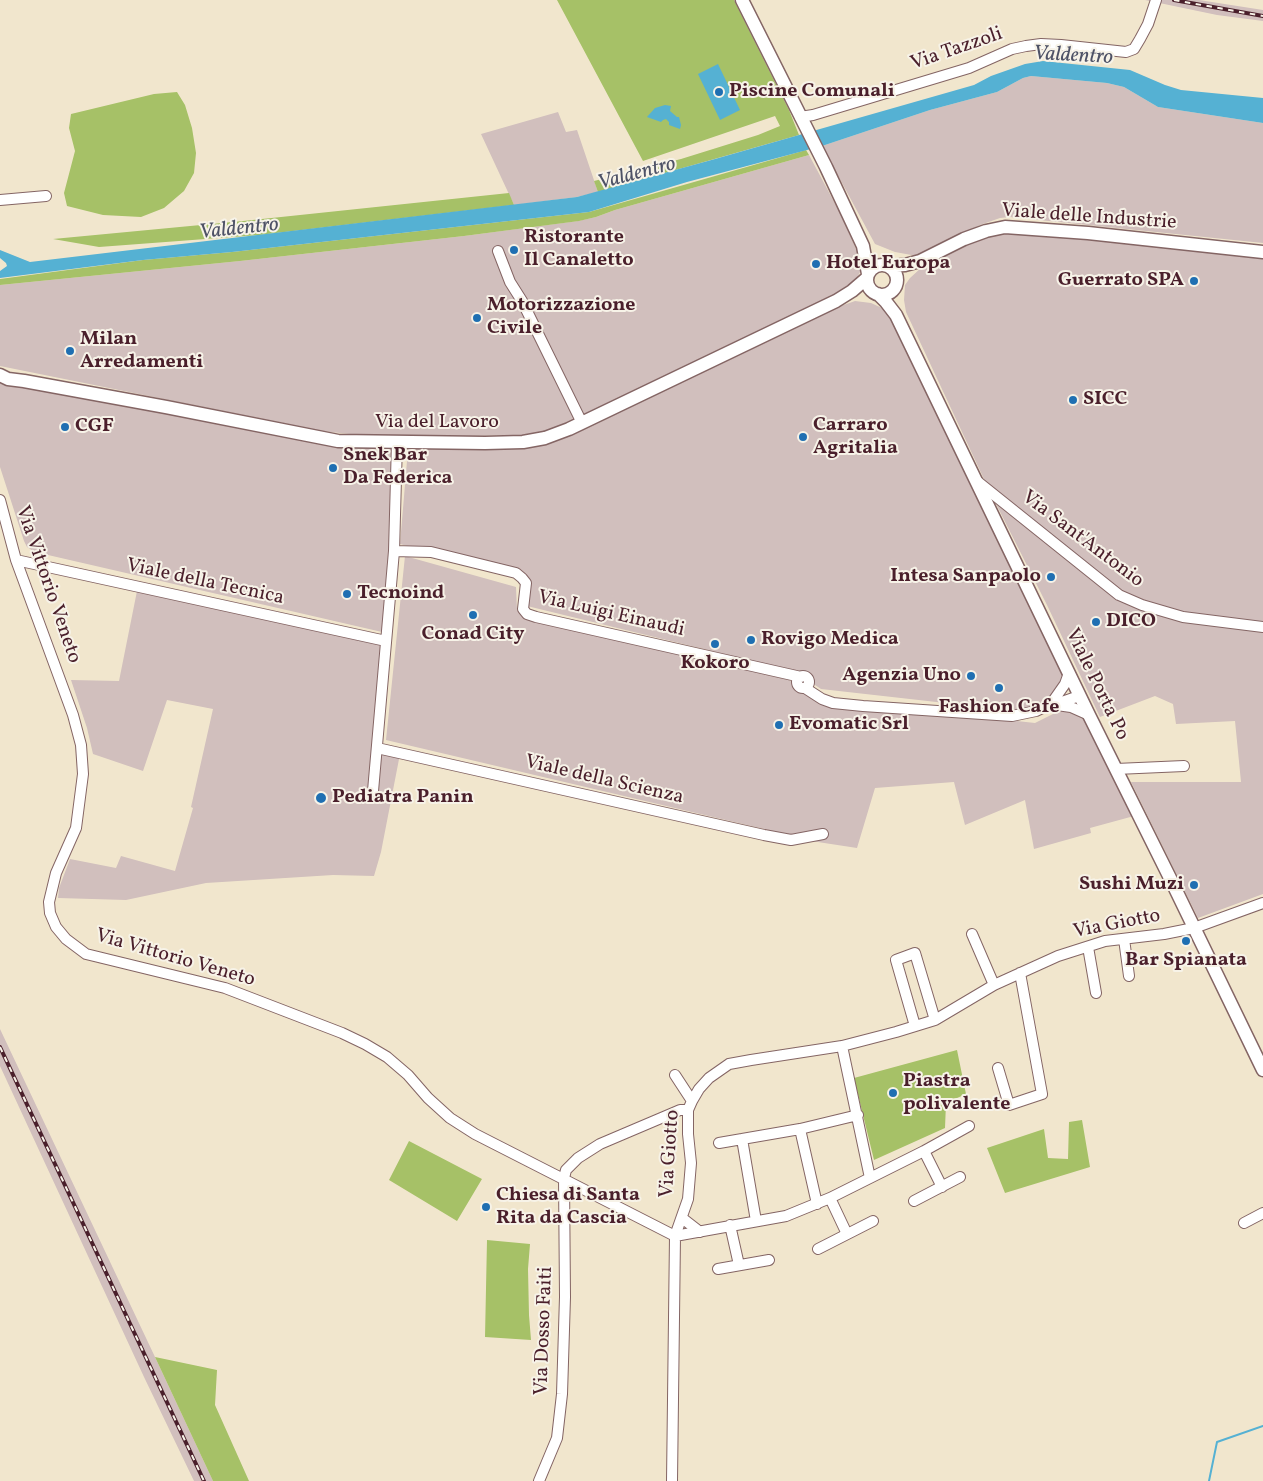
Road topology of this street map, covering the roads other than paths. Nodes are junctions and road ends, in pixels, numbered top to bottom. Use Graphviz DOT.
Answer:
graph roads {
  1 [pos="742,0"];
  2 [pos="1156,0"];
  3 [pos="803,123"];
  4 [pos="46,196"];
  5 [pos="0,200"];
  6 [pos="862,246"];
  7 [pos="498,251"];
  8 [pos="1263,252"];
  9 [pos="920,261"];
  10 [pos="885,266"];
  11 [pos="867,276"];
  12 [pos="895,285"];
  13 [pos="876,294"];
  14 [pos="841,299"];
  15 [pos="896,315"];
  16 [pos="3,378"];
  17 [pos="582,423"];
  18 [pos="397,442"];
  19 [pos="976,481"];
  20 [pos="0,500"];
  21 [pos="394,551"];
  22 [pos="16,560"];
  23 [pos="1263,627"];
  24 [pos="386,641"];
  25 [pos="1068,673"];
  26 [pos="1078,692"];
  27 [pos="1052,704"];
  28 [pos="1089,715"];
  29 [pos="377,748"];
  30 [pos="1184,766"];
  31 [pos="1116,769"];
  32 [pos="374,791"];
  33 [pos="823,834"];
  34 [pos="1262,906"];
  35 [pos="1194,928"];
  36 [pos="972,934"];
  37 [pos="1124,939"];
  38 [pos="1088,947"];
  39 [pos="1020,973"];
  40 [pos="1129,976"];
  41 [pos="994,985"];
  42 [pos="1096,993"];
  43 [pos="935,1020"];
  44 [pos="915,1026"];
  45 [pos="842,1046"];
  46 [pos="998,1068"];
  47 [pos="1263,1070"];
  48 [pos="674,1075"];
  49 [pos="690,1105"];
  50 [pos="858,1115"];
  51 [pos="969,1126"];
  52 [pos="800,1129"];
  53 [pos="742,1139"];
  54 [pos="719,1143"];
  55 [pos="924,1151"];
  56 [pos="960,1177"];
  57 [pos="564,1178"];
  58 [pos="870,1178"];
  59 [pos="942,1187"];
  60 [pos="830,1198"];
  61 [pos="914,1201"];
  62 [pos="817,1204"];
  63 [pos="1263,1213"];
  64 [pos="682,1218"];
  65 [pos="756,1221"];
  66 [pos="873,1221"];
  67 [pos="1244,1223"];
  68 [pos="730,1225"];
  69 [pos="698,1233"];
  70 [pos="847,1234"];
  71 [pos="676,1236"];
  72 [pos="818,1249"];
  73 [pos="769,1260"];
  74 [pos="739,1265"];
  75 [pos="718,1269"];
  76 [pos="539,1481"];
  77 [pos="672,1481"];
  1 -- 3 [label="main road, Viale Porta Po"];
  2 -- 3 [label="street, Via Tazzoli"];
  3 -- 6 [label="main road, Viale Porta Po"];
  4 -- 5 [label="street"];
  6 -- 10 [label="main road, Viale Porta Po"];
  6 -- 11 [label="main road, Viale Porta Po"];
  7 -- 17 [label="street"];
  8 -- 9 [label="main road, Viale delle Industrie"];
  9 -- 10 [label="main road, Viale delle Industrie"];
  9 -- 12 [label="main road, Viale delle Industrie"];
  10 -- 11 [label="main road"];
  10 -- 12 [label="main road, Viale Porta Po"];
  11 -- 13 [label="main road, Viale Porta Po"];
  11 -- 14 [label="main road"];
  12 -- 13 [label="main road"];
  12 -- 15 [label="main road, Viale Porta Po"];
  13 -- 14 [label="main road"];
  13 -- 15 [label="main road, Viale Porta Po"];
  14 -- 17 [label="main road, Via del Lavoro"];
  15 -- 19 [label="main road, Viale Porta Po"];
  16 -- 18 [label="main road, Via del Lavoro"];
  17 -- 18 [label="main road, Via del Lavoro"];
  18 -- 21 [label="street"];
  19 -- 23 [label="street, Via Sant'Antonio"];
  19 -- 25 [label="main road, Viale Porta Po"];
  20 -- 22 [label="street, Via Vittorio Veneto"];
  21 -- 24 [label="street"];
  21 -- 27 [label="street, Via Luigi Einaudi"];
  22 -- 24 [label="street, Viale della Tecnica"];
  22 -- 57 [label="street, Via Vittorio Veneto"];
  24 -- 29 [label="street"];
  25 -- 26 [label="main road, Viale Porta Po"];
  25 -- 27 [label="street"];
  26 -- 27 [label="street, Via Luigi Einaudi"];
  26 -- 28 [label="main road, Viale Porta Po"];
  27 -- 28 [label="street"];
  28 -- 31 [label="main road, Viale Porta Po"];
  29 -- 32 [label="street"];
  29 -- 33 [label="street, Viale della Scienza"];
  30 -- 31 [label="street"];
  31 -- 35 [label="main road, Viale Porta Po"];
  34 -- 35 [label="street, Via Giotto"];
  35 -- 37 [label="street, Via Giotto"];
  35 -- 47 [label="main road, Viale Porta Po"];
  36 -- 41 [label="street"];
  37 -- 38 [label="street, Via Giotto"];
  37 -- 40 [label="street"];
  38 -- 39 [label="street, Via Giotto"];
  38 -- 42 [label="street"];
  39 -- 41 [label="street, Via Giotto"];
  39 -- 46 [label="street"];
  41 -- 43 [label="street, Via Giotto"];
  43 -- 44 [label="street, Via Giotto"];
  43 -- 44 [label="street"];
  44 -- 45 [label="street, Via Giotto"];
  45 -- 49 [label="street, Via Giotto"];
  45 -- 50 [label="street"];
  48 -- 49 [label="street"];
  49 -- 57 [label="street"];
  49 -- 64 [label="street, Via Giotto"];
  50 -- 52 [label="street"];
  50 -- 58 [label="street"];
  51 -- 55 [label="street"];
  52 -- 53 [label="street"];
  52 -- 62 [label="street"];
  53 -- 54 [label="street"];
  53 -- 65 [label="street"];
  55 -- 58 [label="street"];
  55 -- 59 [label="street"];
  56 -- 59 [label="street"];
  57 -- 71 [label="street, Via Vittorio Veneto"];
  57 -- 76 [label="street, Via Dosso Faiti"];
  58 -- 60 [label="street"];
  59 -- 61 [label="street"];
  60 -- 62 [label="street"];
  60 -- 70 [label="street"];
  62 -- 65 [label="street"];
  63 -- 67 [label="street"];
  64 -- 69 [label="street"];
  64 -- 71 [label="street, Via Giotto"];
  65 -- 68 [label="street"];
  66 -- 70 [label="street"];
  68 -- 69 [label="street"];
  68 -- 74 [label="street"];
  69 -- 71 [label="street"];
  70 -- 72 [label="street"];
  71 -- 77 [label="street, Via Giotto"];
  73 -- 74 [label="street"];
  74 -- 75 [label="street"];
}
